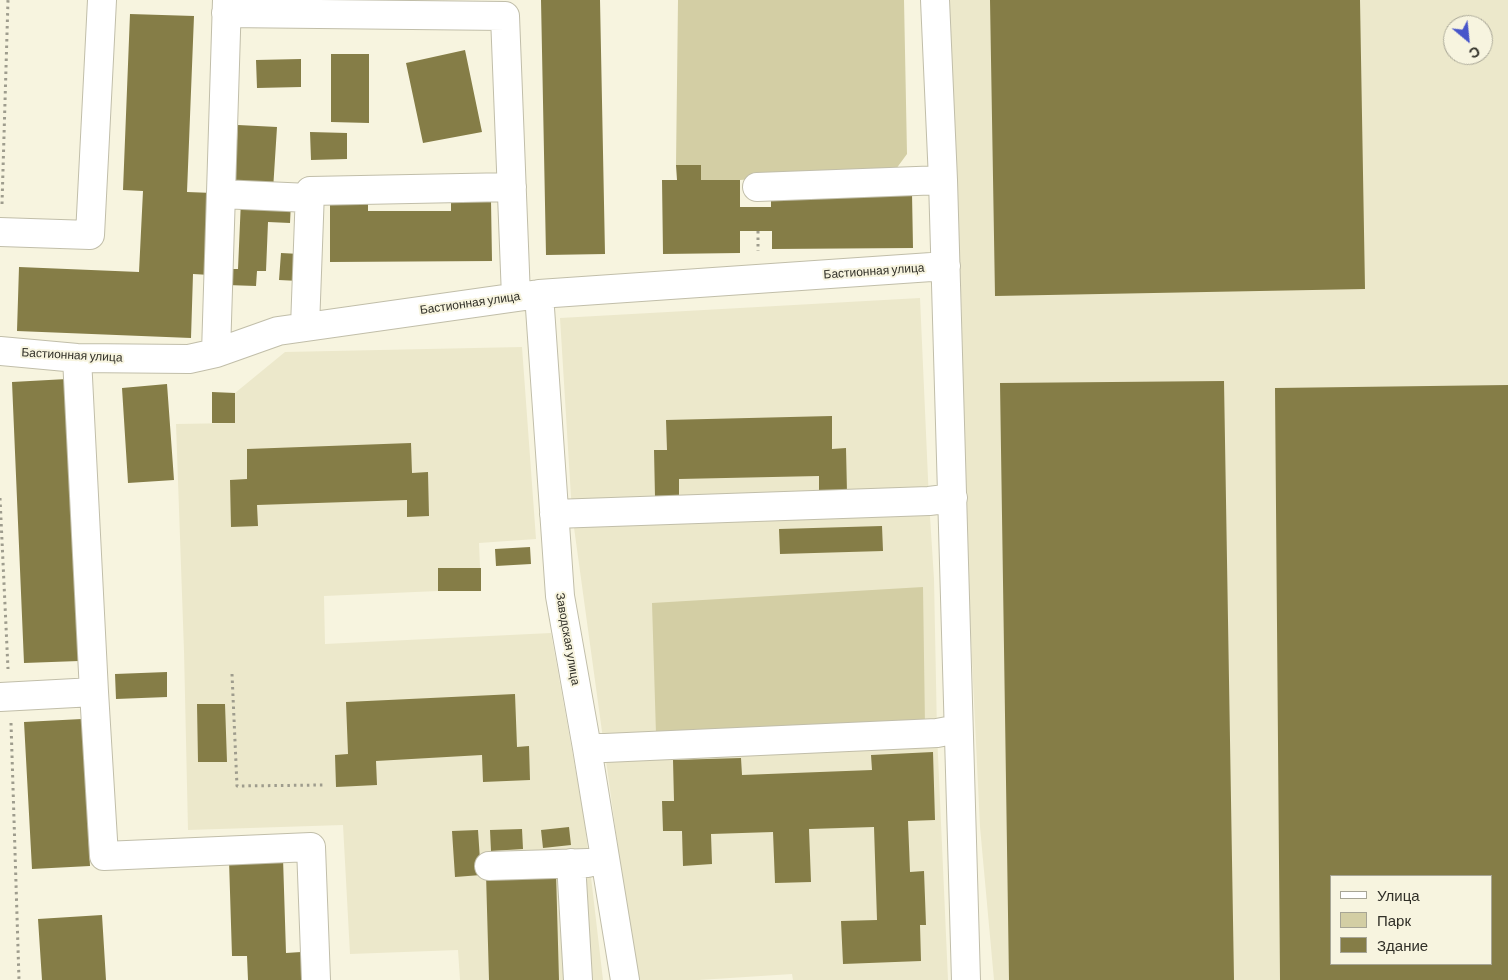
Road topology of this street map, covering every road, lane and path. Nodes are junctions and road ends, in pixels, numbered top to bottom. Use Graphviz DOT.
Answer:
graph roads {
  1 [pos="8,0"];
  2 [pos="102,0"];
  3 [pos="935,0"];
  4 [pos="226,6"];
  5 [pos="943,180"];
  6 [pos="512,187"];
  7 [pos="757,187"];
  8 [pos="221,194"];
  9 [pos="309,198"];
  10 [pos="1,232"];
  11 [pos="946,266"];
  12 [pos="527,296"];
  13 [pos="305,327"];
  14 [pos="0,351"];
  15 [pos="216,352"];
  16 [pos="77,358"];
  17 [pos="0,498"];
  18 [pos="953,498"];
  19 [pos="554,514"];
  20 [pos="232,674"];
  21 [pos="94,692"];
  22 [pos="5,697"];
  23 [pos="958,729"];
  24 [pos="587,748"];
  25 [pos="324,785"];
  26 [pos="605,862"];
  27 [pos="571,864"];
  28 [pos="489,866"];
  29 [pos="19,980"];
  30 [pos="316,980"];
  31 [pos="578,980"];
  32 [pos="625,980"];
  33 [pos="966,980"];
  1 -- 10 [label="path"];
  2 -- 10 [label="street"];
  3 -- 5 [label="street"];
  4 -- 6 [label="street, Заводская улица"];
  4 -- 8 [label="street"];
  5 -- 7 [label="street"];
  5 -- 11 [label="street"];
  6 -- 9 [label="street"];
  6 -- 12 [label="street, Заводская улица"];
  8 -- 9 [label="street"];
  8 -- 15 [label="street"];
  9 -- 13 [label="street"];
  11 -- 12 [label="street, Бастионная улица"];
  11 -- 18 [label="street"];
  12 -- 13 [label="street, Бастионная улица"];
  12 -- 19 [label="street, Заводская улица"];
  13 -- 15 [label="street, Бастионная улица"];
  14 -- 16 [label="street, Бастионная улица"];
  15 -- 16 [label="street, Бастионная улица"];
  16 -- 21 [label="street"];
  17 -- 22 [label="path"];
  18 -- 19 [label="street"];
  18 -- 23 [label="street"];
  19 -- 24 [label="street, Заводская улица"];
  20 -- 25 [label="path"];
  21 -- 22 [label="street"];
  21 -- 30 [label="street"];
  22 -- 29 [label="path"];
  23 -- 24 [label="street"];
  23 -- 33 [label="street"];
  24 -- 26 [label="street, Заводская улица"];
  26 -- 27 [label="street"];
  26 -- 32 [label="street, Заводская улица"];
  27 -- 28 [label="street"];
  27 -- 31 [label="street"];
}
